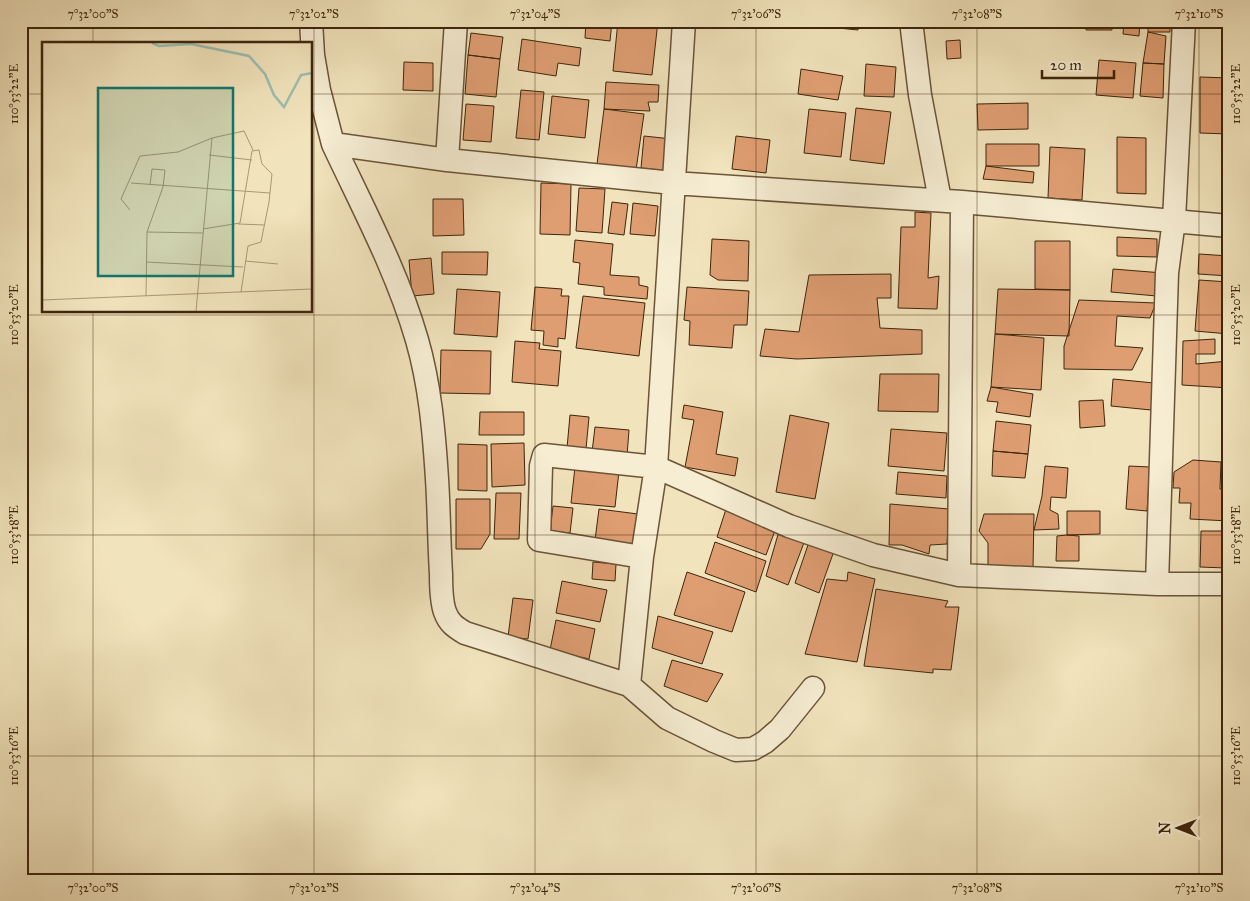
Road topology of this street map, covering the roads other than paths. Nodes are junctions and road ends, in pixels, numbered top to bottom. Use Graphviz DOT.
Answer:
graph roads {
  1 [pos="311,21"];
  2 [pos="456,21"];
  3 [pos="684,21"];
  4 [pos="911,21"];
  5 [pos="1184,21"];
  6 [pos="334,144"];
  7 [pos="447,160"];
  8 [pos="673,183"];
  9 [pos="940,200"];
  10 [pos="962,202"];
  11 [pos="1174,220"];
  12 [pos="1229,226"];
  13 [pos="656,467"];
  14 [pos="642,557"];
  15 [pos="959,575"];
  16 [pos="1158,584"];
  17 [pos="1229,584"];
  18 [pos="629,685"];
  19 [pos="813,688"];
  1 -- 6 [label="street"];
  2 -- 7 [label="street"];
  3 -- 8 [label="street"];
  4 -- 9 [label="street"];
  5 -- 11 [label="street"];
  6 -- 7 [label="street"];
  6 -- 18 [label="street"];
  7 -- 8 [label="street"];
  8 -- 9 [label="street"];
  8 -- 13 [label="street"];
  9 -- 10 [label="street"];
  10 -- 11 [label="street"];
  10 -- 15 [label="street"];
  11 -- 12 [label="street"];
  11 -- 16 [label="street"];
  13 -- 14 [label="street"];
  13 -- 14 [label="street"];
  13 -- 15 [label="street"];
  14 -- 18 [label="street"];
  15 -- 16 [label="street"];
  16 -- 17 [label="street"];
  18 -- 19 [label="street"];
}
